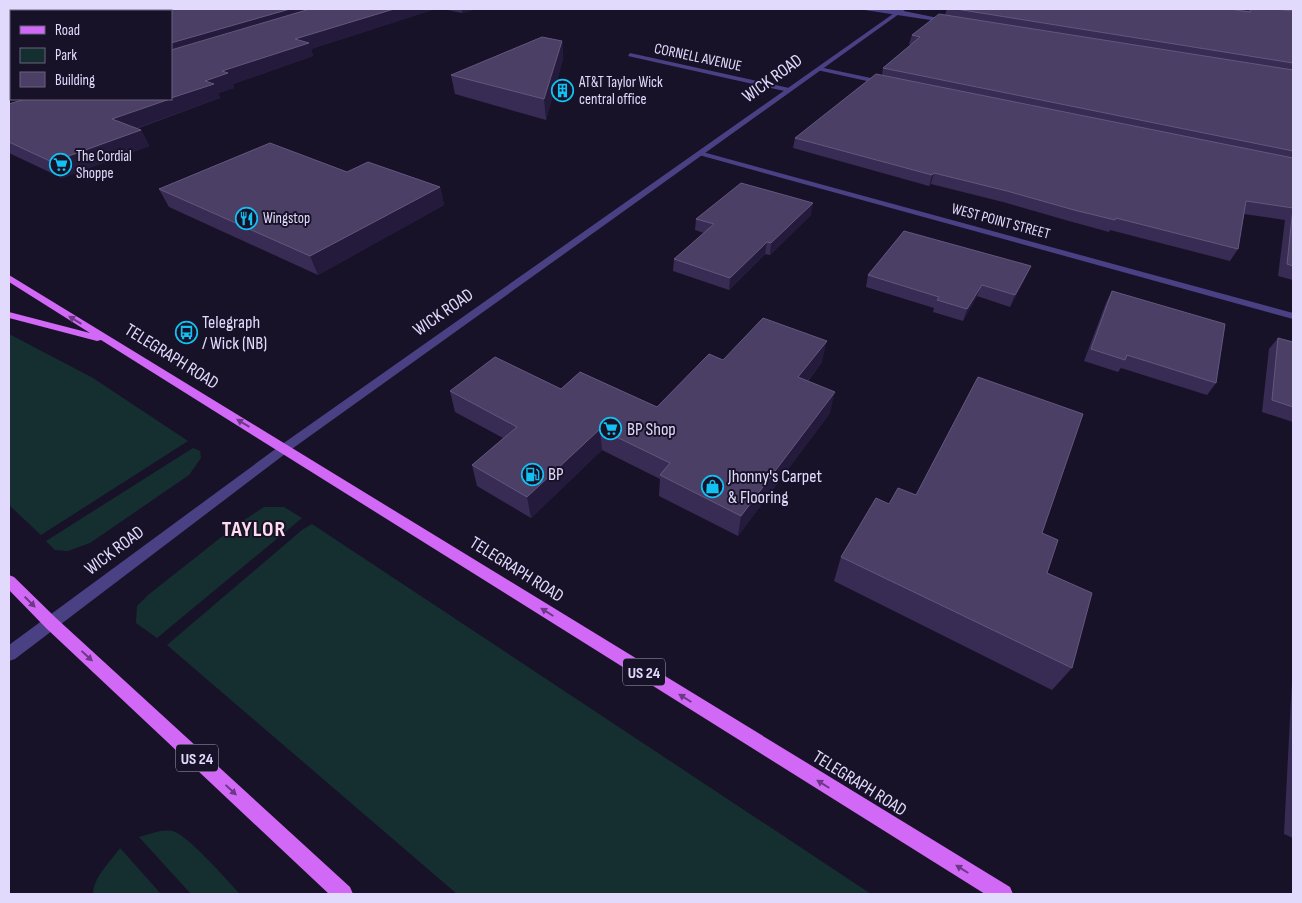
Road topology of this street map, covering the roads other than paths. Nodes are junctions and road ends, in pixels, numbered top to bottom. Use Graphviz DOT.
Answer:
graph roads {
  1 [pos="861,9"];
  2 [pos="1232,9"];
  3 [pos="901,10"];
  4 [pos="1293,17"];
  5 [pos="956,22"];
  6 [pos="630,55"];
  7 [pos="819,69"];
  8 [pos="892,84"];
  9 [pos="789,90"];
  10 [pos="702,153"];
  11 [pos="9,278"];
  12 [pos="9,315"];
  13 [pos="1293,316"];
  14 [pos="109,341"];
  15 [pos="285,448"];
  16 [pos="9,581"];
  17 [pos="51,623"];
  18 [pos="9,654"];
  19 [pos="344,894"];
  20 [pos="1004,894"];
  1 -- 3 [label="street"];
  2 -- 4 [label="street"];
  3 -- 5 [label="street"];
  3 -- 7 [label="street, WICK ROAD"];
  6 -- 9 [label="street, CORNELL AVENUE"];
  7 -- 8 [label="street"];
  7 -- 9 [label="street, WICK ROAD"];
  9 -- 10 [label="street, WICK ROAD"];
  10 -- 13 [label="street, WEST POINT STREET"];
  10 -- 15 [label="street, WICK ROAD"];
  14 -- 11 [label="main road, TELEGRAPH ROAD / US 24, one-way"];
  12 -- 14 [label="main road"];
  15 -- 14 [label="main road, TELEGRAPH ROAD / US 24, one-way"];
  15 -- 17 [label="street, WICK ROAD"];
  20 -- 15 [label="main road, TELEGRAPH ROAD / US 24, one-way"];
  16 -- 17 [label="main road, US 24, one-way"];
  17 -- 18 [label="street, WICK ROAD"];
  17 -- 19 [label="main road, US 24, one-way"];
}
